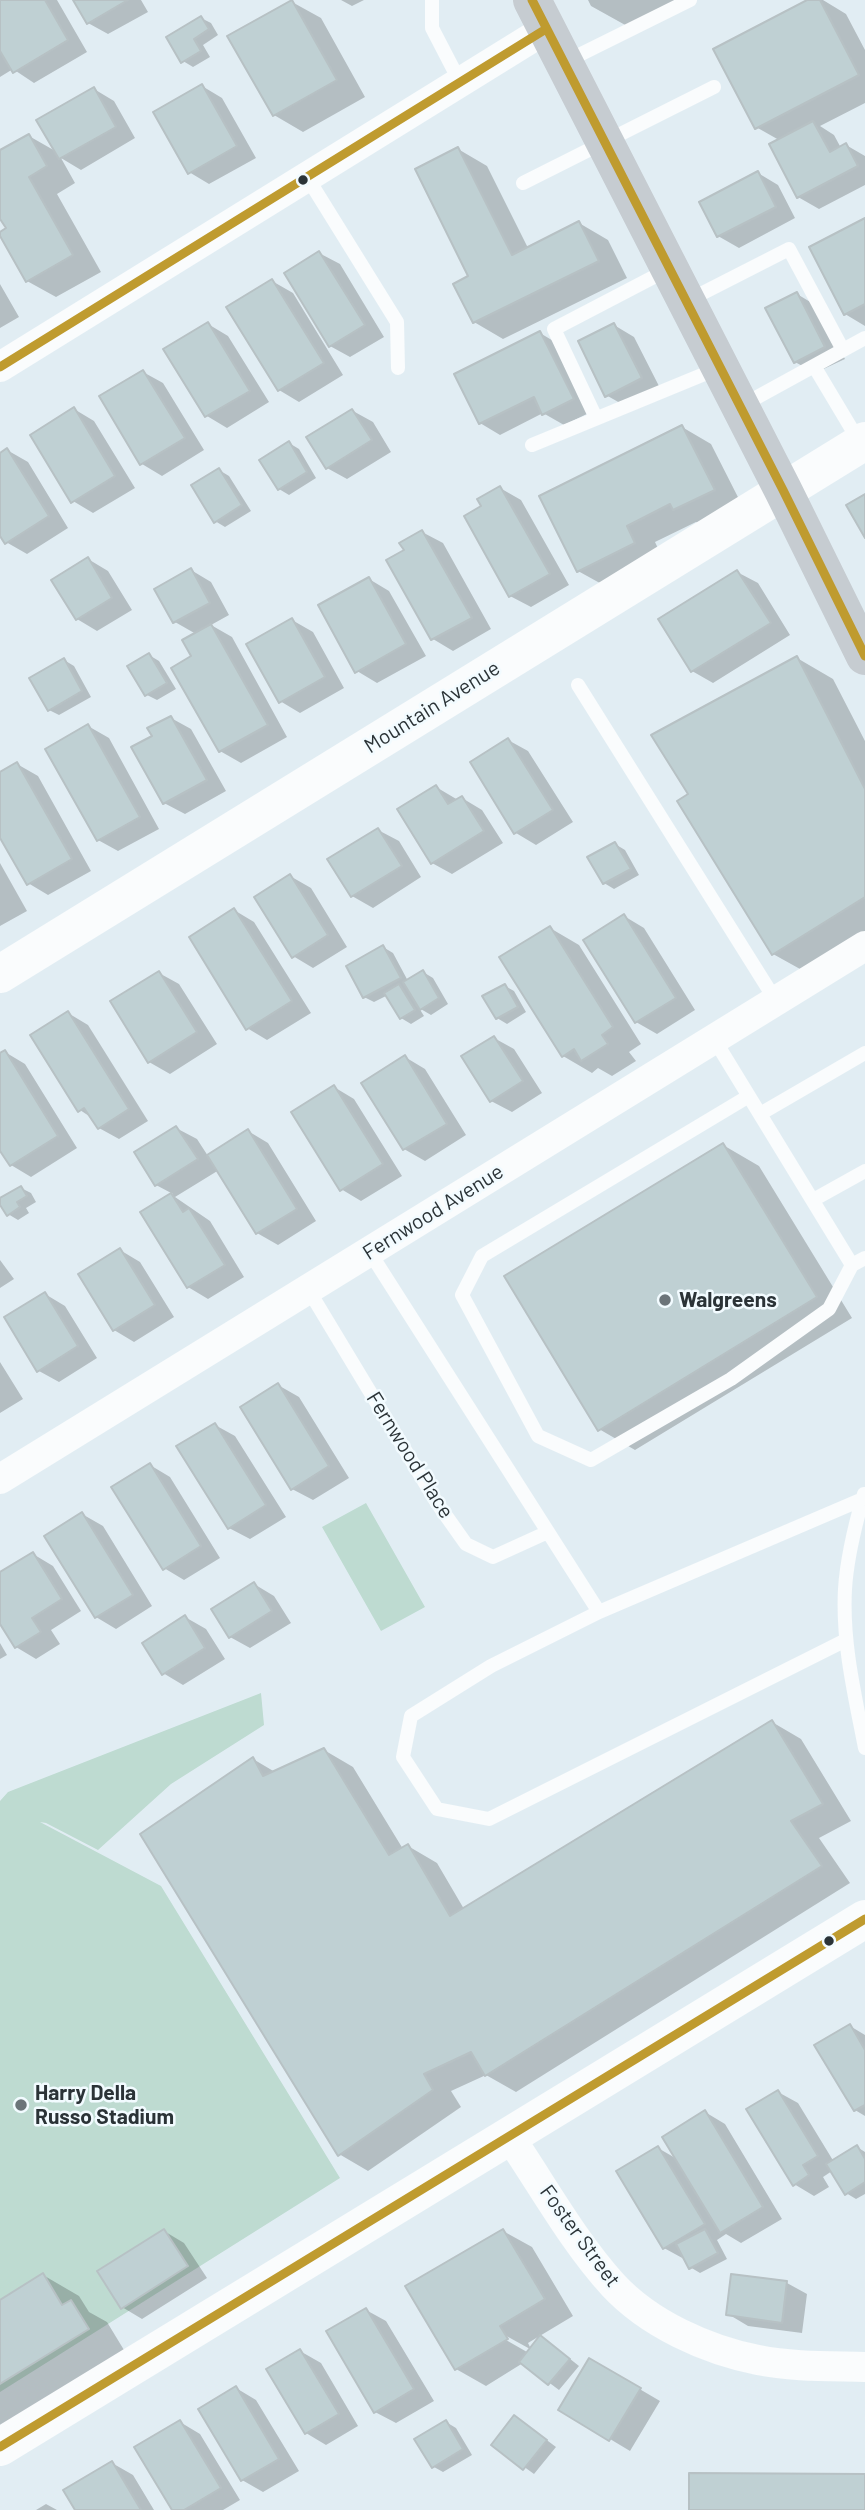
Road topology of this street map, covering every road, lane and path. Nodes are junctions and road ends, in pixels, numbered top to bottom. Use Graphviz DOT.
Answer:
graph roads {
  1 [pos="432,0"];
  2 [pos="690,0"];
  3 [pos="539,14"];
  4 [pos="564,63"];
  5 [pos="460,82"];
  6 [pos="714,87"];
  7 [pos="604,141"];
  8 [pos="307,177"];
  9 [pos="523,183"];
  10 [pos="678,285"];
  11 [pos="865,338"];
  12 [pos="843,350"];
  13 [pos="814,366"];
  14 [pos="0,367"];
  15 [pos="398,368"];
  16 [pos="720,368"];
  17 [pos="740,407"];
  18 [pos="596,418"];
  19 [pos="863,442"];
  20 [pos="532,445"];
  21 [pos="783,490"];
  22 [pos="865,656"];
  23 [pos="578,685"];
  24 [pos="865,946"];
  25 [pos="0,974"];
  26 [pos="776,1001"];
  27 [pos="714,1039"];
  28 [pos="865,1053"];
  29 [pos="749,1096"];
  30 [pos="760,1114"];
  31 [pos="865,1171"];
  32 [pos="813,1200"];
  33 [pos="369,1251"];
  34 [pos="859,1261"];
  35 [pos="308,1289"];
  36 [pos="0,1479"];
  37 [pos="864,1494"];
  38 [pos="548,1532"];
  39 [pos="599,1612"];
  40 [pos="846,1640"];
  41 [pos="865,1748"];
  42 [pos="865,1919"];
  43 [pos="509,2136"];
  44 [pos="865,2367"];
  45 [pos="0,2446"];
  1 -- 5 [label="lane"];
  2 -- 4 [label="lane"];
  3 -- 4 [label="main road"];
  3 -- 5 [label="street"];
  4 -- 7 [label="main road"];
  5 -- 8 [label="street"];
  6 -- 7 [label="lane"];
  7 -- 9 [label="lane"];
  7 -- 10 [label="main road"];
  8 -- 14 [label="street"];
  8 -- 15 [label="lane"];
  10 -- 12 [label="lane"];
  10 -- 16 [label="main road"];
  10 -- 18 [label="lane"];
  11 -- 12 [label="lane"];
  12 -- 13 [label="lane"];
  13 -- 17 [label="lane"];
  13 -- 19 [label="lane"];
  16 -- 17 [label="main road"];
  16 -- 18 [label="lane"];
  17 -- 21 [label="main road"];
  18 -- 20 [label="lane"];
  19 -- 21 [label="main road, Mountain Avenue"];
  21 -- 22 [label="main road"];
  21 -- 25 [label="main road, Mountain Avenue"];
  23 -- 26 [label="lane"];
  24 -- 26 [label="street, Fernwood Avenue"];
  26 -- 27 [label="street, Fernwood Avenue"];
  27 -- 29 [label="lane"];
  27 -- 33 [label="street, Fernwood Avenue"];
  28 -- 30 [label="lane"];
  29 -- 30 [label="lane"];
  29 -- 34 [label="lane"];
  30 -- 32 [label="lane"];
  31 -- 32 [label="lane"];
  32 -- 34 [label="lane"];
  33 -- 35 [label="street, Fernwood Avenue"];
  33 -- 38 [label="lane"];
  35 -- 36 [label="street, Fernwood Avenue"];
  35 -- 38 [label="lane, Fernwood Place"];
  37 -- 39 [label="lane"];
  37 -- 40 [label="lane"];
  38 -- 39 [label="lane"];
  39 -- 40 [label="lane"];
  40 -- 41 [label="lane"];
  42 -- 43 [label="main road"];
  43 -- 44 [label="street, Foster Street"];
  43 -- 45 [label="main road"];
}
